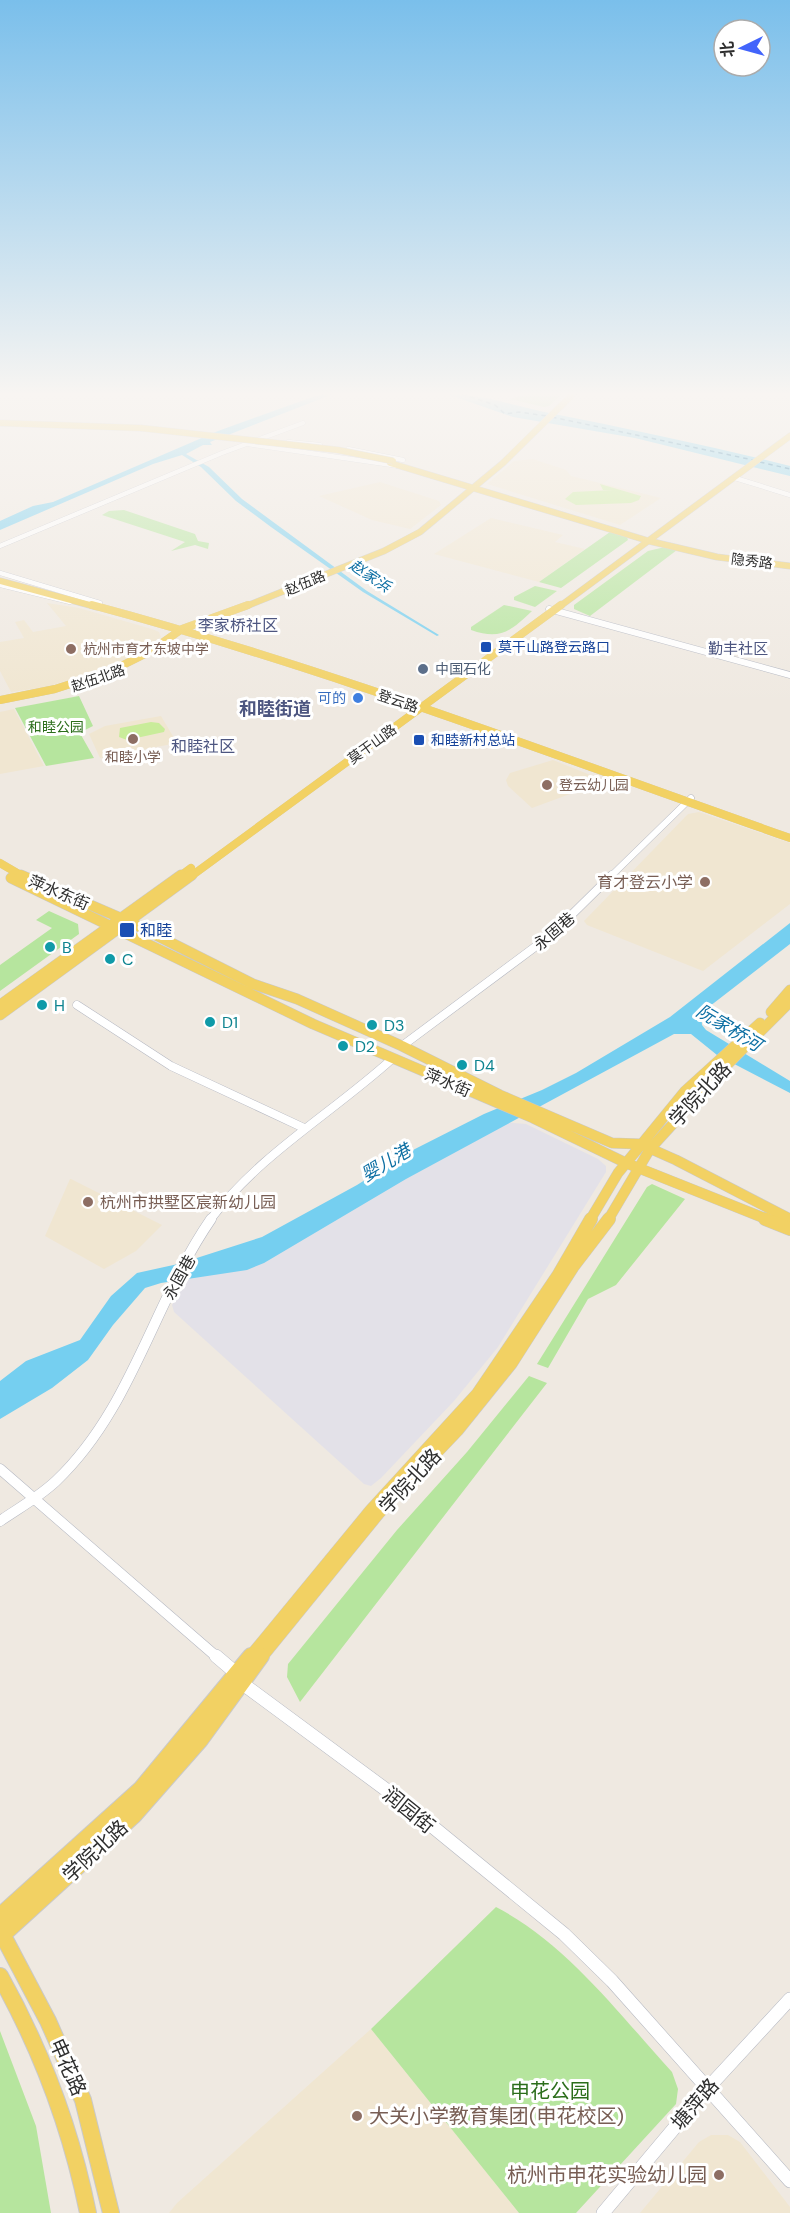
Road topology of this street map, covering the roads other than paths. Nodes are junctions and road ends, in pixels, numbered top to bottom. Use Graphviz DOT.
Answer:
graph roads {
  1 [pos="116,497"];
  2 [pos="461,497"];
  3 [pos="512,497"];
  4 [pos="704,497"];
  5 [pos="707,497"];
  6 [pos="649,538"];
  7 [pos="0,546"];
  8 [pos="790,564"];
  9 [pos="0,579"];
  10 [pos="97,604"];
  11 [pos="551,610"];
  12 [pos="187,629"];
  13 [pos="789,674"];
  14 [pos="0,701"];
  15 [pos="419,706"];
  16 [pos="689,800"];
  17 [pos="790,832"];
  18 [pos="790,838"];
  19 [pos="0,863"];
  20 [pos="0,871"];
  21 [pos="125,920"];
  22 [pos="115,927"];
  23 [pos="790,990"];
  24 [pos="790,1002"];
  25 [pos="0,1005"];
  26 [pos="77,1005"];
  27 [pos="0,1015"];
  28 [pos="744,1043"];
  29 [pos="402,1046"];
  30 [pos="392,1059"];
  31 [pos="496,1098"];
  32 [pos="537,1116"];
  33 [pos="304,1128"];
  34 [pos="645,1146"];
  35 [pos="632,1165"];
  36 [pos="790,1218"];
  37 [pos="790,1229"];
  38 [pos="0,1469"];
  39 [pos="33,1497"];
  40 [pos="0,1521"];
  41 [pos="239,1679"];
  42 [pos="0,1917"];
  43 [pos="1,1934"];
  44 [pos="0,1976"];
  45 [pos="790,1999"];
  46 [pos="707,2090"];
  47 [pos="790,2181"];
  48 [pos="88,2213"];
  49 [pos="111,2213"];
  50 [pos="603,2213"];
  1 -- 7 [label="street"];
  2 -- 12 [label="main road, 赵伍路"];
  3 -- 6 [label="main road, 隐秀路"];
  4 -- 6 [label="main road, 莫干山路"];
  5 -- 6 [label="main road, 莫干山路"];
  6 -- 8 [label="main road, 隐秀路"];
  6 -- 11 [label="main road, 莫干山路"];
  9 -- 10 [label="street"];
  9 -- 10 [label="main road, 登云路"];
  9 -- 10 [label="street"];
  10 -- 12 [label="main road, 登云路"];
  11 -- 13 [label="street"];
  11 -- 15 [label="main road, 莫干山路"];
  12 -- 14 [label="main road, 赵伍北路"];
  12 -- 15 [label="main road, 登云路"];
  15 -- 16 [label="main road, 登云路"];
  15 -- 21 [label="main road, 莫干山路"];
  16 -- 17 [label="main road, 登云路"];
  16 -- 18 [label="main road, 登云路"];
  16 -- 29 [label="street, 永固巷"];
  19 -- 21 [label="main road, 萍水东街"];
  20 -- 22 [label="main road, 萍水东街"];
  21 -- 22 [label="main road, 莫干山路"];
  21 -- 29 [label="main road, 萍水街"];
  22 -- 25 [label="main road, 莫干山路"];
  22 -- 27 [label="main road, 莫干山路"];
  22 -- 30 [label="main road, 萍水街"];
  23 -- 28 [label="main road, 学院北路"];
  24 -- 28 [label="main road, 学院北路"];
  26 -- 33 [label="street"];
  28 -- 34 [label="main road, 学院北路"];
  29 -- 31 [label="main road, 萍水街"];
  30 -- 31 [label="main road, 萍水街"];
  30 -- 33 [label="street, 永固巷"];
  31 -- 32 [label="main road, 萍水街"];
  32 -- 34 [label="main road, 萍水街"];
  32 -- 35 [label="main road, 萍水街"];
  33 -- 39 [label="street, 永固巷"];
  34 -- 35 [label="main road, 学院北路"];
  34 -- 36 [label="main road, 萍水街"];
  35 -- 37 [label="main road, 萍水街"];
  35 -- 41 [label="main road, 学院北路"];
  38 -- 39 [label="street, 润园街"];
  39 -- 40 [label="street, 永固巷"];
  39 -- 41 [label="street, 润园街"];
  41 -- 42 [label="main road, 学院北路"];
  41 -- 43 [label="main road, 学院北路"];
  41 -- 46 [label="street, 润园街"];
  43 -- 49 [label="main road, 申花路"];
  44 -- 48 [label="main road, 申花路"];
  45 -- 46 [label="street, 塘萍路"];
  46 -- 47 [label="street, 润园街"];
  46 -- 50 [label="street, 塘萍路"];
}
